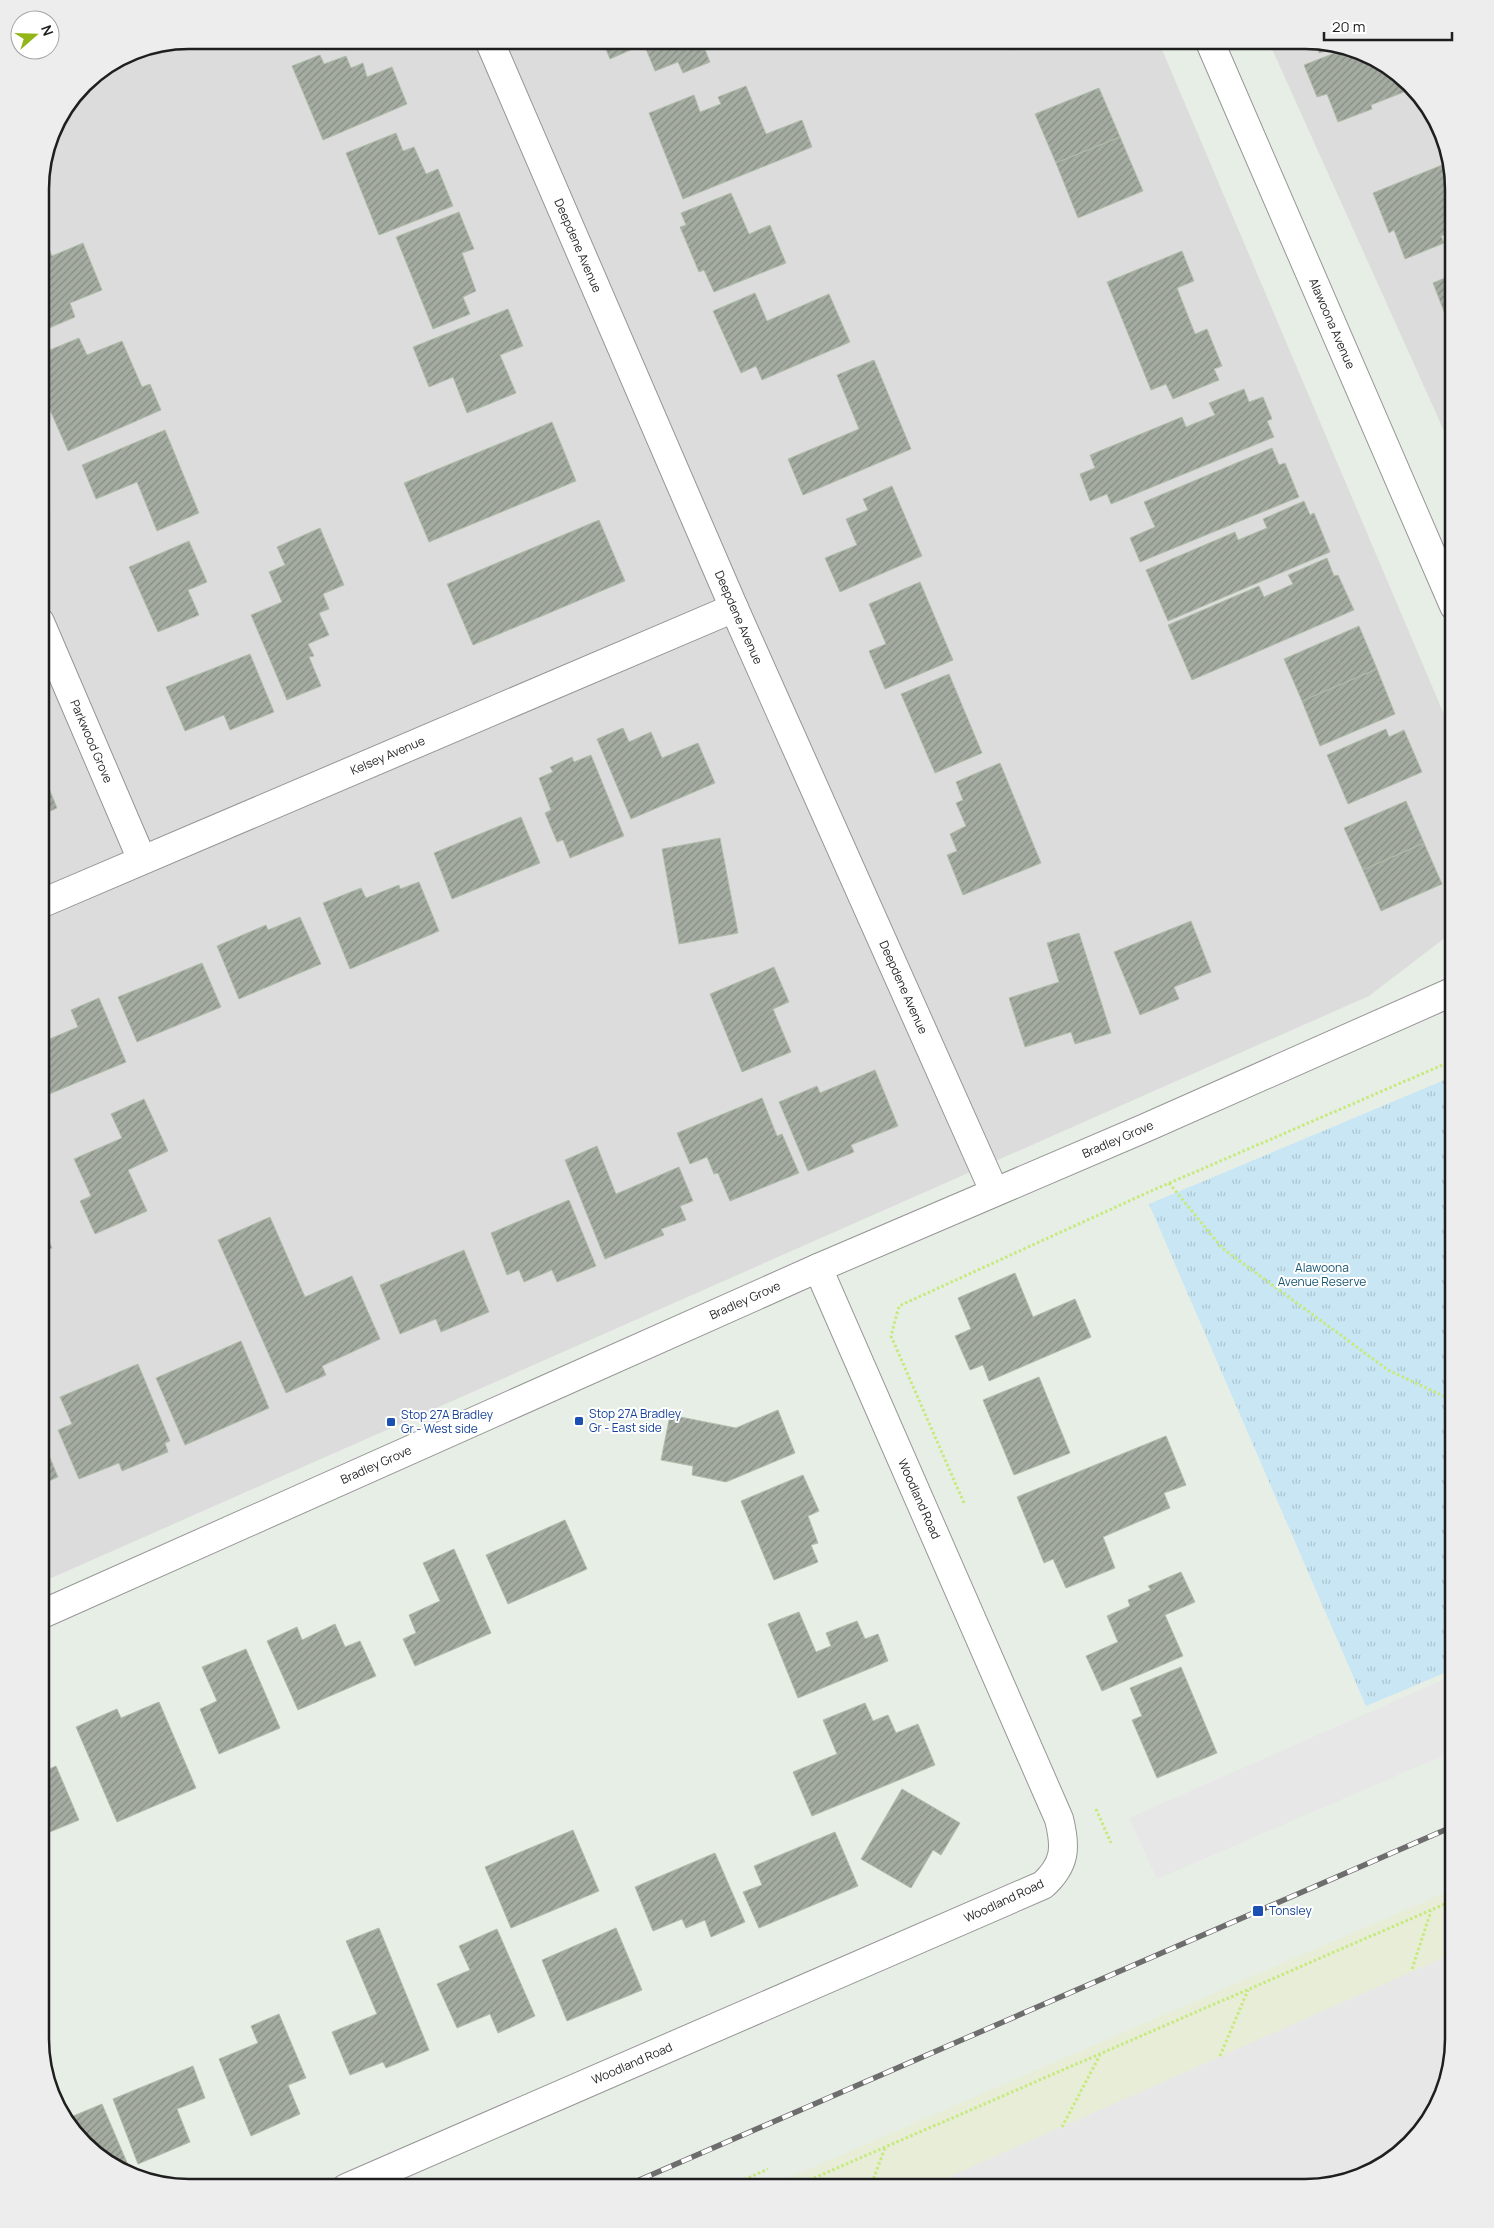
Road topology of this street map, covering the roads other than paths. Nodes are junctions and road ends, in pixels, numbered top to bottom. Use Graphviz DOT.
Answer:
graph roads {
  1 [pos="493,49"];
  2 [pos="1213,49"];
  3 [pos="1445,585"];
  4 [pos="734,608"];
  5 [pos="49,643"];
  6 [pos="142,860"];
  7 [pos="49,900"];
  8 [pos="1445,995"];
  9 [pos="994,1191"];
  10 [pos="818,1268"];
  11 [pos="49,1611"];
  12 [pos="367,2179"];
  1 -- 4 [label="street, Deepdene Avenue"];
  2 -- 3 [label="street, Alawoona Avenue"];
  4 -- 6 [label="street, Kelsey Avenue"];
  4 -- 9 [label="street, Deepdene Avenue"];
  5 -- 6 [label="street, Parkwood Grove"];
  6 -- 7 [label="street, Kelsey Avenue"];
  8 -- 9 [label="street, Bradley Grove"];
  9 -- 10 [label="street, Bradley Grove"];
  10 -- 11 [label="street, Bradley Grove"];
  10 -- 12 [label="street, Woodland Road"];
}
